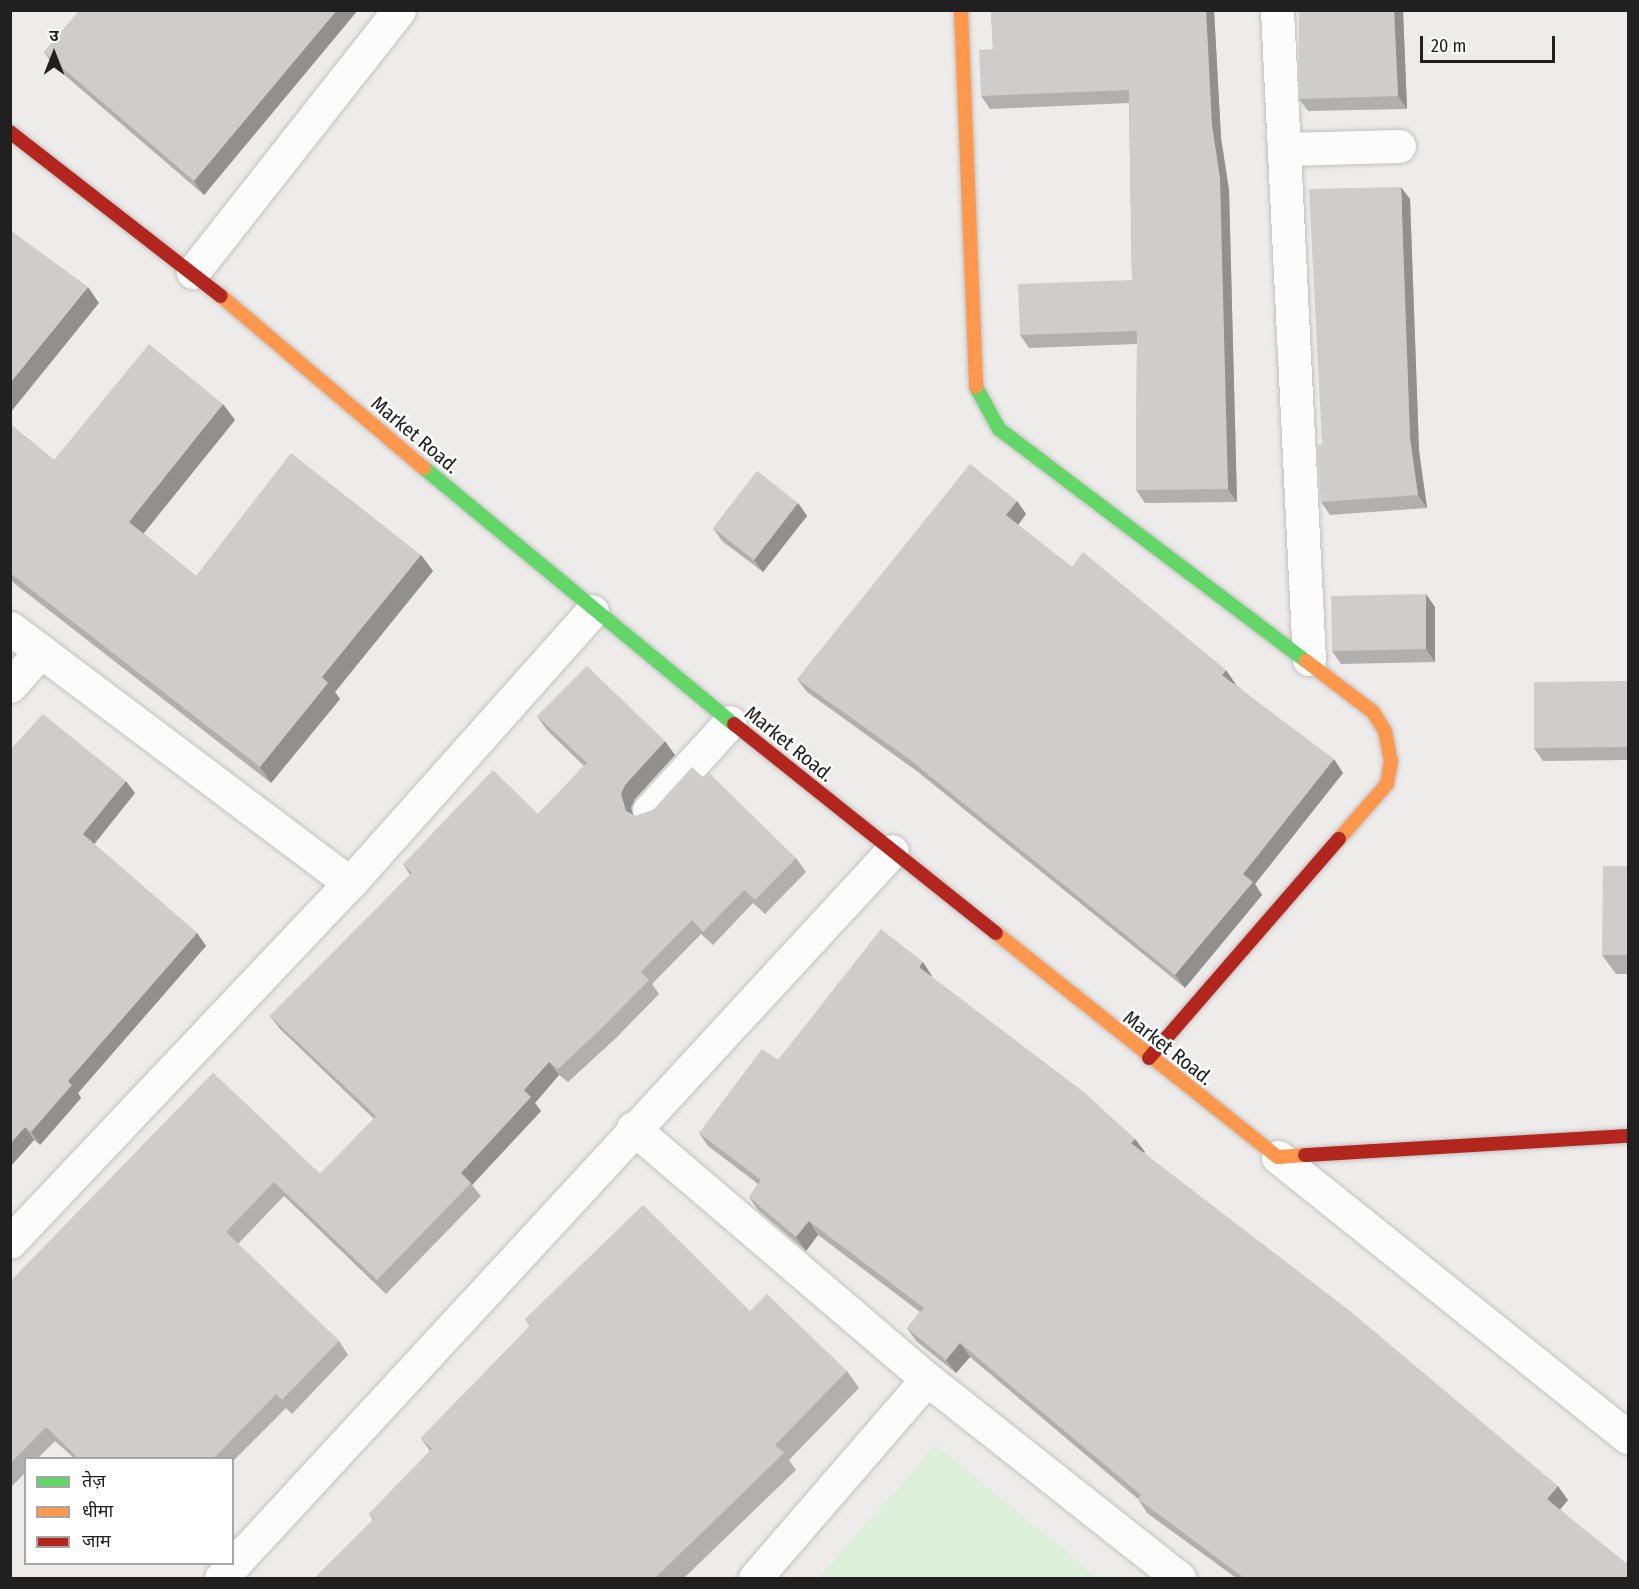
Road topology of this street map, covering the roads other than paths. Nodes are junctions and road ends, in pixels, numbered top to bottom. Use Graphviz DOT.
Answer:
graph roads {
  1 [pos="399,10"];
  2 [pos="961,10"];
  3 [pos="1277,10"];
  4 [pos="10,132"];
  5 [pos="1399,146"];
  6 [pos="1284,149"];
  7 [pos="193,272"];
  8 [pos="592,611"];
  9 [pos="10,628"];
  10 [pos="41,651"];
  11 [pos="1309,659"];
  12 [pos="10,686"];
  13 [pos="730,722"];
  14 [pos="649,811"];
  15 [pos="892,852"];
  16 [pos="350,883"];
  17 [pos="1149,1058"];
  18 [pos="633,1128"];
  19 [pos="1629,1136"];
  20 [pos="1278,1157"];
  21 [pos="10,1242"];
  22 [pos="927,1378"];
  23 [pos="1629,1437"];
  24 [pos="234,1565"];
  25 [pos="234,1565"];
  26 [pos="222,1578"];
  27 [pos="755,1578"];
  28 [pos="1179,1578"];
  1 -- 7 [label="street"];
  2 -- 11 [label="street"];
  3 -- 6 [label="street"];
  4 -- 7 [label="street, Market Road."];
  5 -- 6 [label="street"];
  6 -- 11 [label="street"];
  7 -- 8 [label="street, Market Road."];
  8 -- 13 [label="street, Market Road."];
  8 -- 16 [label="street"];
  9 -- 10 [label="street"];
  10 -- 12 [label="street"];
  10 -- 16 [label="street"];
  11 -- 17 [label="street"];
  13 -- 14 [label="street"];
  13 -- 15 [label="street, Market Road."];
  15 -- 17 [label="street, Market Road."];
  15 -- 18 [label="street"];
  16 -- 21 [label="street"];
  17 -- 20 [label="street, Market Road."];
  18 -- 22 [label="street"];
  18 -- 25 [label="street"];
  19 -- 20 [label="street"];
  20 -- 23 [label="street"];
  22 -- 27 [label="street"];
  22 -- 28 [label="street"];
  24 -- 26 [label="street"];
}
